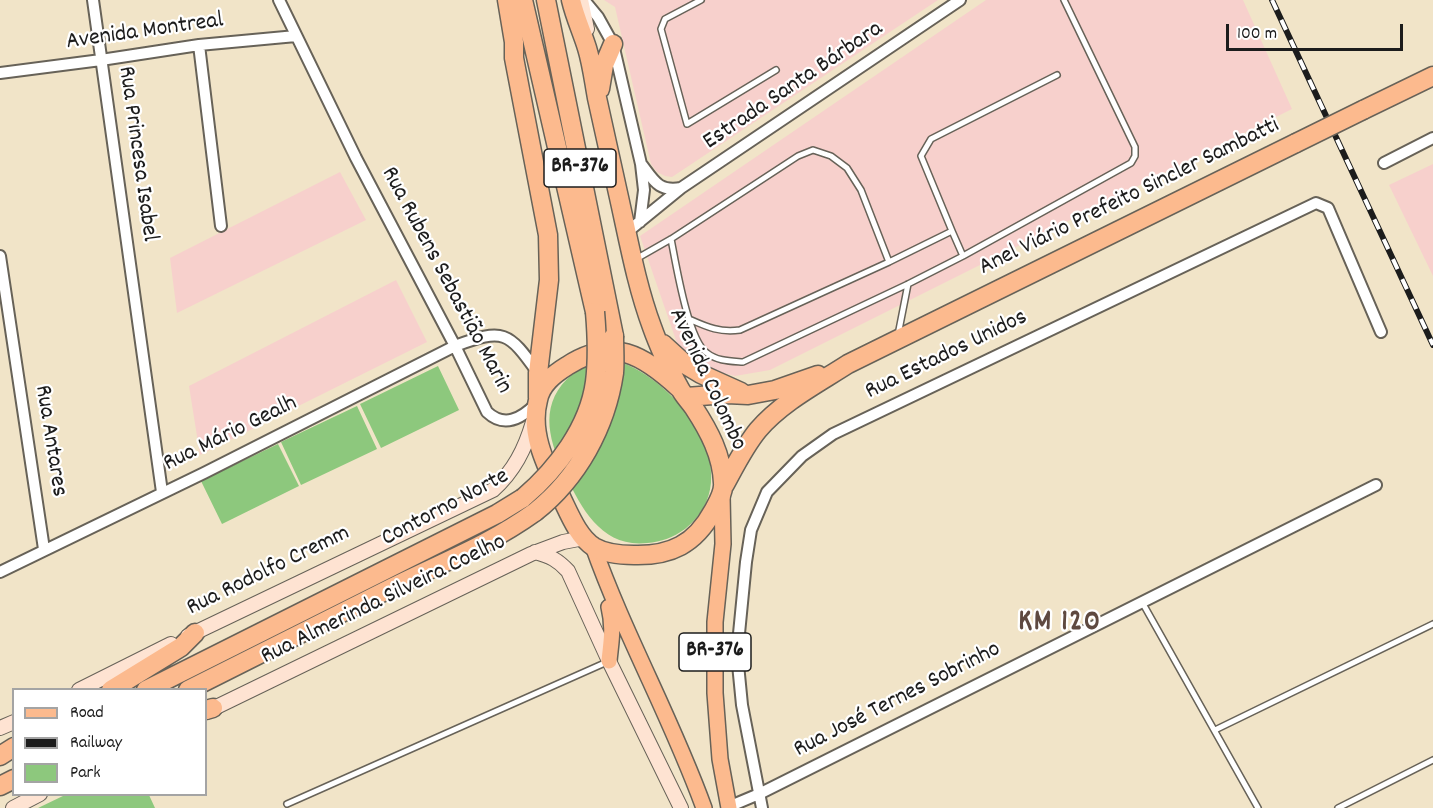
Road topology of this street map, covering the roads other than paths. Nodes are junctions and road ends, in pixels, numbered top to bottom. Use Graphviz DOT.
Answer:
graph roads {
  1 [pos="93,0"];
  2 [pos="279,0"];
  3 [pos="498,0"];
  4 [pos="507,0"];
  5 [pos="524,0"];
  6 [pos="546,0"];
  7 [pos="571,0"];
  8 [pos="583,0"];
  9 [pos="701,0"];
  10 [pos="960,0"];
  11 [pos="1064,0"];
  12 [pos="296,36"];
  13 [pos="613,44"];
  14 [pos="199,45"];
  15 [pos="587,49"];
  16 [pos="514,58"];
  17 [pos="101,60"];
  18 [pos="776,70"];
  19 [pos="0,73"];
  20 [pos="1057,75"];
  21 [pos="1433,76"];
  22 [pos="598,103"];
  23 [pos="1433,138"];
  24 [pos="1384,163"];
  25 [pos="641,164"];
  26 [pos="681,188"];
  27 [pos="221,226"];
  28 [pos="633,227"];
  29 [pos="952,231"];
  30 [pos="671,239"];
  31 [pos="0,256"];
  32 [pos="963,256"];
  33 [pos="634,260"];
  34 [pos="889,262"];
  35 [pos="908,284"];
  36 [pos="689,319"];
  37 [pos="5,326"];
  38 [pos="1381,332"];
  39 [pos="656,338"];
  40 [pos="897,340"];
  41 [pos="455,346"];
  42 [pos="848,364"];
  43 [pos="538,373"];
  44 [pos="682,392"];
  45 [pos="748,395"];
  46 [pos="536,405"];
  47 [pos="1376,485"];
  48 [pos="723,491"];
  49 [pos="162,492"];
  50 [pos="589,542"];
  51 [pos="44,549"];
  52 [pos="536,552"];
  53 [pos="601,569"];
  54 [pos="0,572"];
  55 [pos="1142,602"];
  56 [pos="1433,624"];
  57 [pos="195,633"];
  58 [pos="609,661"];
  59 [pos="83,688"];
  60 [pos="114,688"];
  61 [pos="150,688"];
  62 [pos="192,688"];
  63 [pos="208,710"];
  64 [pos="1215,730"];
  65 [pos="1433,760"];
  66 [pos="759,794"];
  67 [pos="38,796"];
  68 [pos="287,804"];
  69 [pos="729,807"];
  70 [pos="13,808"];
  71 [pos="681,808"];
  72 [pos="704,808"];
  73 [pos="762,808"];
  74 [pos="1258,808"];
  75 [pos="1338,808"];
  1 -- 17 [label="street, Rua Princesa Isabel"];
  2 -- 12 [label="street, Rua Rubens Sebastião Marin"];
  3 -- 16 [label="street"];
  4 -- 16 [label="highway"];
  5 -- 61 [label="highway, Contorno Norte / BR-376, bridge"];
  6 -- 62 [label="highway, Contorno Norte / BR-376, bridge"];
  7 -- 15 [label="highway, Avenida Colombo"];
  8 -- 13 [label="street"];
  8 -- 15 [label="street"];
  9 -- 18 [label="lane"];
  10 -- 26 [label="street, Estrada Santa Bárbara"];
  11 -- 32 [label="lane"];
  12 -- 14 [label="street, Avenida Montreal"];
  12 -- 41 [label="street, Rua Rubens Sebastião Marin"];
  13 -- 22 [label="highway"];
  13 -- 25 [label="street"];
  14 -- 17 [label="street, Avenida Montreal"];
  14 -- 27 [label="street"];
  15 -- 22 [label="highway, Avenida Colombo / BR-376"];
  16 -- 43 [label="highway, BR-376"];
  17 -- 19 [label="street, Avenida Montreal"];
  17 -- 49 [label="street, Rua Princesa Isabel"];
  20 -- 29 [label="lane"];
  21 -- 40 [label="highway, Anel Viário Prefeito Sincler Sambatti, bridge"];
  22 -- 28 [label="highway, Avenida Colombo / BR-376"];
  23 -- 24 [label="street"];
  25 -- 26 [label="street"];
  25 -- 28 [label="street"];
  26 -- 28 [label="street, Estrada Santa Bárbara"];
  28 -- 33 [label="highway, Avenida Colombo / BR-376"];
  29 -- 32 [label="lane"];
  29 -- 34 [label="lane"];
  30 -- 33 [label="lane"];
  30 -- 34 [label="lane"];
  30 -- 36 [label="lane"];
  31 -- 37 [label="street, Rua Antares"];
  32 -- 35 [label="lane"];
  33 -- 39 [label="highway, Avenida Colombo / BR-376"];
  34 -- 36 [label="lane"];
  35 -- 36 [label="lane"];
  35 -- 40 [label="lane"];
  37 -- 51 [label="street, Rua Antares"];
  38 -- 66 [label="street, Rua Estados Unidos"];
  39 -- 44 [label="highway, Avenida Colombo / BR-376"];
  39 -- 45 [label="highway"];
  40 -- 42 [label="highway, Anel Viário Prefeito Sincler Sambatti"];
  41 -- 43 [label="street, Rua Mário Gealh"];
  41 -- 46 [label="street, Rua Rubens Sebastião Marin"];
  41 -- 49 [label="street, Rua Mário Gealh"];
  42 -- 45 [label="highway, Anel Viário Prefeito Sincler Sambatti"];
  42 -- 48 [label="highway, Anel Viário Prefeito Sincler Sambatti"];
  43 -- 46 [label="highway, BR-376"];
  44 -- 45 [label="highway, Anel Viário Prefeito Sincler Sambatti"];
  44 -- 46 [label="highway"];
  44 -- 48 [label="highway, Avenida Colombo / BR-376"];
  46 -- 50 [label="highway, BR-376"];
  46 -- 57 [label="street, Rua Rodolfo Cremm"];
  47 -- 55 [label="street, Rua José Ternes Sobrinho"];
  48 -- 50 [label="highway"];
  48 -- 69 [label="main road, Avenida Colombo / BR-376"];
  49 -- 51 [label="street, Rua Mário Gealh"];
  50 -- 52 [label="street, Rua Almerinda Silveira Coelho"];
  50 -- 53 [label="main road, BR-376"];
  51 -- 54 [label="street, Rua Mário Gealh"];
  52 -- 58 [label="street"];
  52 -- 63 [label="street, Rua Almerinda Silveira Coelho"];
  53 -- 58 [label="main road"];
  53 -- 72 [label="main road, BR-376"];
  55 -- 64 [label="lane"];
  55 -- 66 [label="street, Rua José Ternes Sobrinho"];
  56 -- 64 [label="lane"];
  57 -- 59 [label="street, Rua Rodolfo Cremm"];
  57 -- 60 [label="highway"];
  58 -- 68 [label="lane"];
  58 -- 71 [label="street"];
  64 -- 74 [label="lane"];
  65 -- 75 [label="lane"];
  66 -- 69 [label="street, Rua José Ternes Sobrinho"];
  66 -- 73 [label="street, Rua Estados Unidos"];
  67 -- 70 [label="street"];
}
